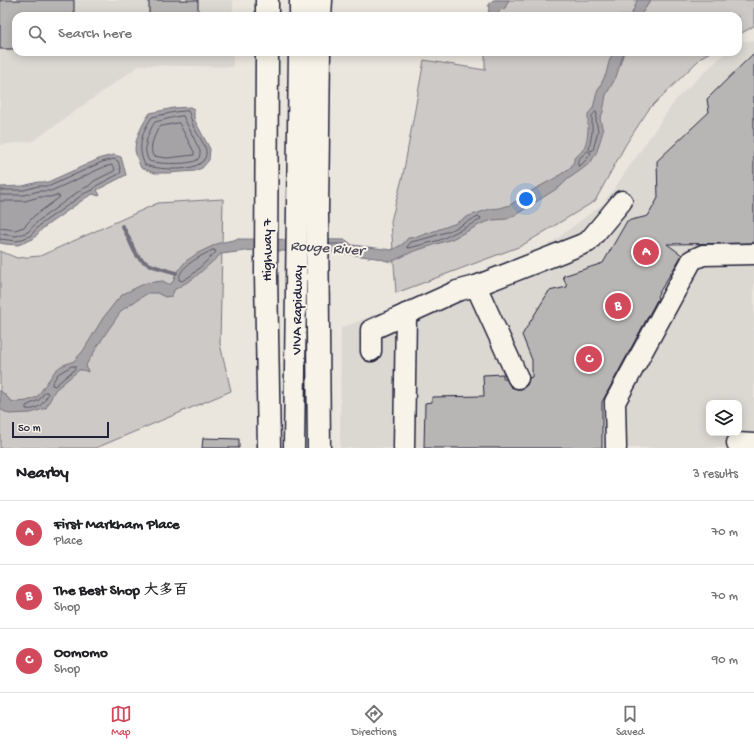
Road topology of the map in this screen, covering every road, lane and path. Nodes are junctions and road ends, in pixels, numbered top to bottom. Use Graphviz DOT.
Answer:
graph roads {
  1 [pos="267,0"];
  2 [pos="300,0"];
  3 [pos="320,0"];
  4 [pos="267,12"];
  5 [pos="300,12"];
  6 [pos="320,12"];
  7 [pos="267,56"];
  8 [pos="299,56"];
  9 [pos="320,56"];
  10 [pos="622,201"];
  11 [pos="754,254"];
  12 [pos="307,273"];
  13 [pos="476,286"];
  14 [pos="406,314"];
  15 [pos="370,351"];
  16 [pos="518,378"];
  17 [pos="269,448"];
  18 [pos="294,448"];
  19 [pos="319,448"];
  20 [pos="404,448"];
  21 [pos="616,448"];
  1 -- 4 [label="main road"];
  2 -- 5 [label="lane"];
  3 -- 6 [label="main road"];
  7 -- 17 [label="main road, Highway 7"];
  8 -- 12 [label="lane, VIVA Rapidway"];
  9 -- 12 [label="main road"];
  10 -- 13 [label="lane"];
  11 -- 21 [label="lane"];
  12 -- 18 [label="lane, VIVA Rapidway"];
  12 -- 19 [label="main road"];
  13 -- 14 [label="lane"];
  13 -- 16 [label="lane"];
  14 -- 15 [label="lane"];
  14 -- 20 [label="lane"];
}
